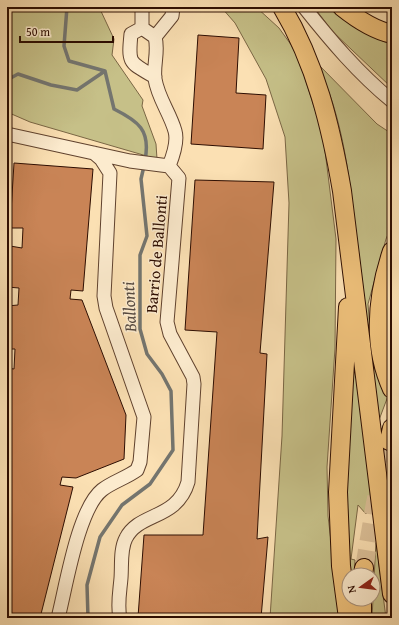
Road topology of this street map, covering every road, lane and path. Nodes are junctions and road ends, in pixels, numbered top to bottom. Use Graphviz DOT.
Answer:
graph roads {
  1 [pos="142,7"];
  2 [pos="173,7"];
  3 [pos="282,7"];
  4 [pos="304,7"];
  5 [pos="342,7"];
  6 [pos="142,28"];
  7 [pos="392,34"];
  8 [pos="155,37"];
  9 [pos="155,77"];
  10 [pos="392,101"];
  11 [pos="7,134"];
  12 [pos="94,153"];
  13 [pos="130,161"];
  14 [pos="169,166"];
  15 [pos="110,185"];
  16 [pos="349,250"];
  17 [pos="392,251"];
  18 [pos="392,389"];
  19 [pos="392,594"];
  20 [pos="362,607"];
  21 [pos="120,612"];
  22 [pos="58,618"];
  23 [pos="108,618"];
  24 [pos="348,618"];
  25 [pos="362,618"];
  1 -- 6 [label="street"];
  2 -- 8 [label="street"];
  3 -- 16 [label="highway"];
  4 -- 10 [label="street"];
  5 -- 7 [label="highway"];
  6 -- 8 [label="street"];
  6 -- 9 [label="street"];
  8 -- 9 [label="street"];
  9 -- 14 [label="street"];
  11 -- 12 [label="street"];
  12 -- 13 [label="street"];
  12 -- 15 [label="street"];
  13 -- 14 [label="street"];
  13 -- 15 [label="street"];
  14 -- 21 [label="street, Barrio de Ballonti"];
  15 -- 22 [label="street"];
  16 -- 19 [label="highway"];
  16 -- 24 [label="highway"];
  17 -- 18 [label="highway"];
  20 -- 25 [label="highway"];
  21 -- 23 [label="street, Barrio de Ballonti"];
}
